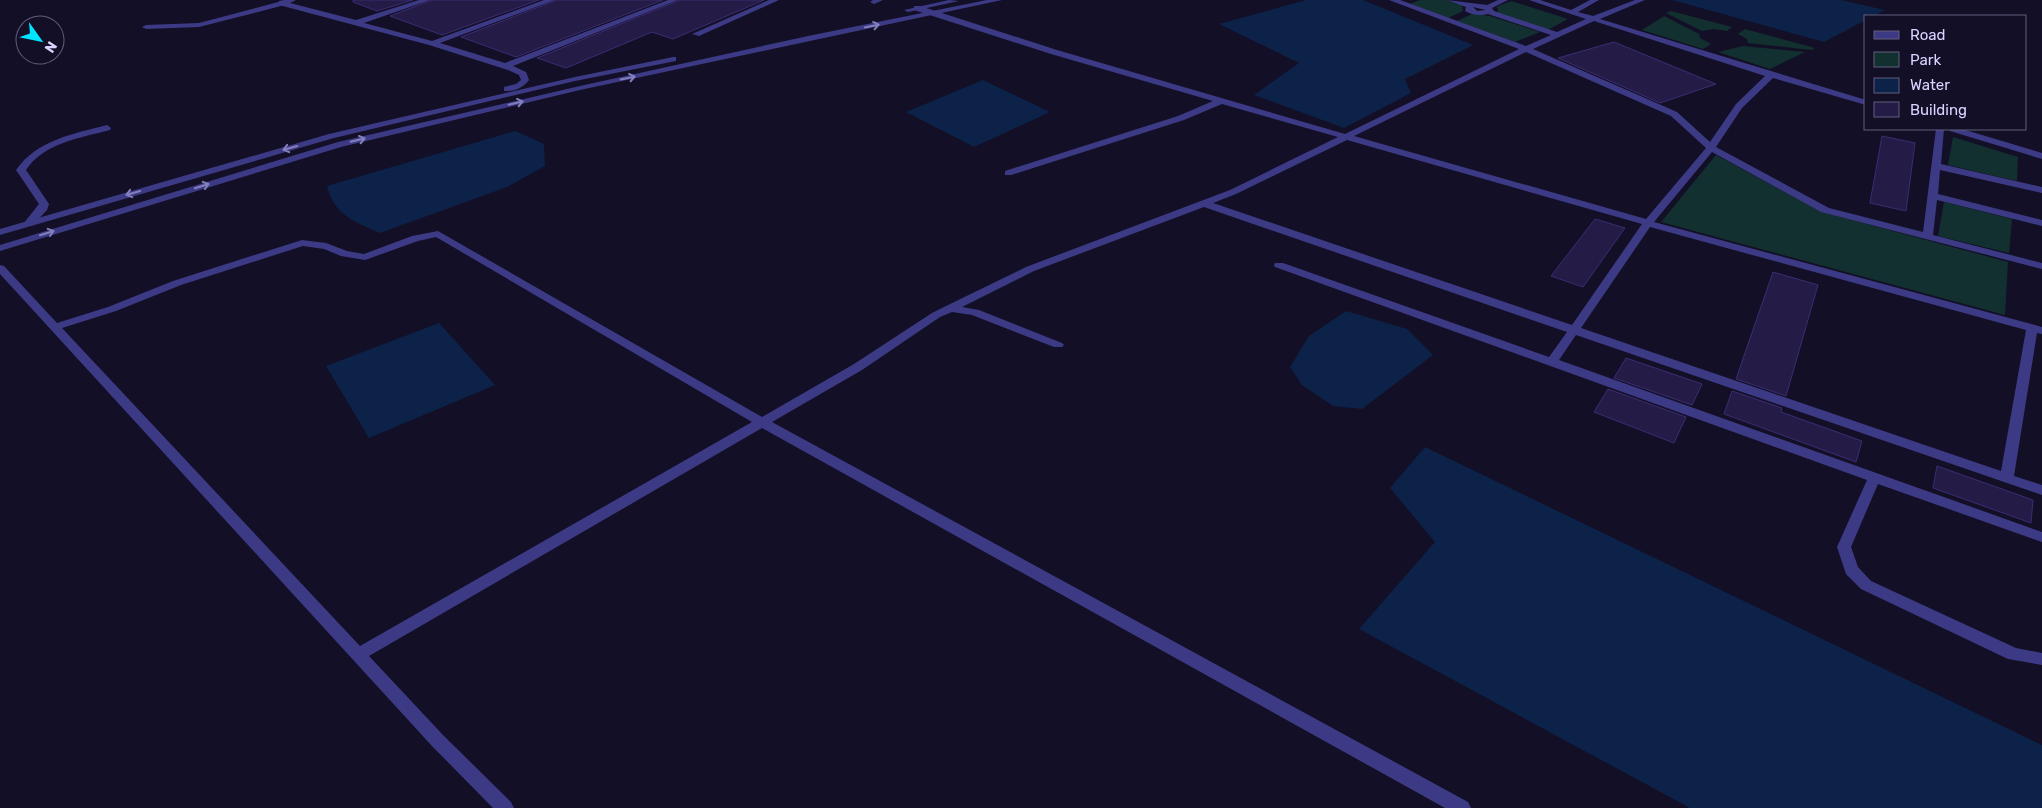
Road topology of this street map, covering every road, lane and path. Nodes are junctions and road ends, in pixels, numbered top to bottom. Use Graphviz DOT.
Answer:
graph roads {
  1 [pos="292,0"];
  2 [pos="426,0"];
  3 [pos="552,0"];
  4 [pos="674,0"];
  5 [pos="775,0"];
  6 [pos="957,0"];
  7 [pos="998,0"];
  8 [pos="1451,0"];
  9 [pos="1504,0"];
  10 [pos="1533,0"];
  11 [pos="1580,0"];
  12 [pos="1641,0"];
  13 [pos="1400,1"];
  14 [pos="1592,2"];
  15 [pos="282,3"];
  16 [pos="917,8"];
  17 [pos="1470,9"];
  18 [pos="1488,10"];
  19 [pos="1572,12"];
  20 [pos="932,14"];
  21 [pos="1592,19"];
  22 [pos="1449,20"];
  23 [pos="356,24"];
  24 [pos="146,27"];
  25 [pos="696,34"];
  26 [pos="1558,35"];
  27 [pos="432,43"];
  28 [pos="1526,50"];
  29 [pos="505,66"];
  30 [pos="1770,75"];
  31 [pos="578,84"];
  32 [pos="1223,100"];
  33 [pos="1864,102"];
  34 [pos="403,120"];
  35 [pos="107,128"];
  36 [pos="1940,130"];
  37 [pos="1956,130"];
  38 [pos="1346,137"];
  39 [pos="1711,148"];
  40 [pos="2042,156"];
  41 [pos="1936,166"];
  42 [pos="1008,174"];
  43 [pos="2042,190"];
  44 [pos="1932,196"];
  45 [pos="1203,203"];
  46 [pos="2042,223"];
  47 [pos="28,224"];
  48 [pos="1648,224"];
  49 [pos="0,232"];
  50 [pos="1928,236"];
  51 [pos="0,248"];
  52 [pos="1279,265"];
  53 [pos="2042,266"];
  54 [pos="0,268"];
  55 [pos="950,308"];
  56 [pos="55,327"];
  57 [pos="1574,330"];
  58 [pos="2037,330"];
  59 [pos="1058,345"];
  60 [pos="1551,363"];
  61 [pos="761,422"];
  62 [pos="1874,478"];
  63 [pos="2007,478"];
  64 [pos="2042,490"];
  65 [pos="2042,537"];
  66 [pos="358,655"];
  67 [pos="2042,659"];
  68 [pos="505,808"];
  69 [pos="1462,808"];
  1 -- 15 [label="street"];
  2 -- 23 [label="street"];
  3 -- 27 [label="street"];
  4 -- 29 [label="street"];
  5 -- 25 [label="street"];
  6 -- 16 [label="street"];
  7 -- 20 [label="street"];
  8 -- 17 [label="street"];
  9 -- 18 [label="street"];
  10 -- 19 [label="street"];
  11 -- 14 [label="street"];
  12 -- 21 [label="street"];
  13 -- 22 [label="street"];
  14 -- 19 [label="street"];
  15 -- 23 [label="street"];
  15 -- 24 [label="street"];
  16 -- 20 [label="street"];
  16 -- 31 [label="street"];
  17 -- 18 [label="street"];
  17 -- 22 [label="street"];
  18 -- 26 [label="street"];
  19 -- 21 [label="street"];
  31 -- 20 [label="street, one-way"];
  20 -- 32 [label="street"];
  21 -- 26 [label="street"];
  21 -- 30 [label="street"];
  22 -- 28 [label="street"];
  23 -- 27 [label="street"];
  26 -- 28 [label="street"];
  27 -- 29 [label="street"];
  28 -- 38 [label="street"];
  28 -- 39 [label="street"];
  29 -- 34 [label="street"];
  30 -- 33 [label="street"];
  30 -- 39 [label="street"];
  31 -- 34 [label="street"];
  51 -- 31 [label="street, one-way"];
  32 -- 38 [label="street"];
  32 -- 42 [label="street"];
  34 -- 47 [label="street, one-way"];
  35 -- 47 [label="street"];
  36 -- 41 [label="street"];
  37 -- 40 [label="street"];
  38 -- 45 [label="street"];
  38 -- 48 [label="street"];
  39 -- 48 [label="street"];
  39 -- 50 [label="street"];
  41 -- 43 [label="street"];
  41 -- 44 [label="street"];
  44 -- 46 [label="street"];
  44 -- 50 [label="street"];
  45 -- 55 [label="street"];
  45 -- 57 [label="street"];
  47 -- 49 [label="street"];
  48 -- 57 [label="street"];
  48 -- 58 [label="street"];
  50 -- 53 [label="street"];
  52 -- 60 [label="street"];
  54 -- 56 [label="street"];
  55 -- 59 [label="street"];
  55 -- 61 [label="street"];
  56 -- 61 [label="street"];
  56 -- 66 [label="street"];
  57 -- 60 [label="street"];
  57 -- 63 [label="street"];
  58 -- 63 [label="street"];
  60 -- 62 [label="street"];
  61 -- 66 [label="street"];
  61 -- 69 [label="street"];
  62 -- 65 [label="street"];
  62 -- 67 [label="street"];
  63 -- 64 [label="street"];
  66 -- 68 [label="street"];
}
